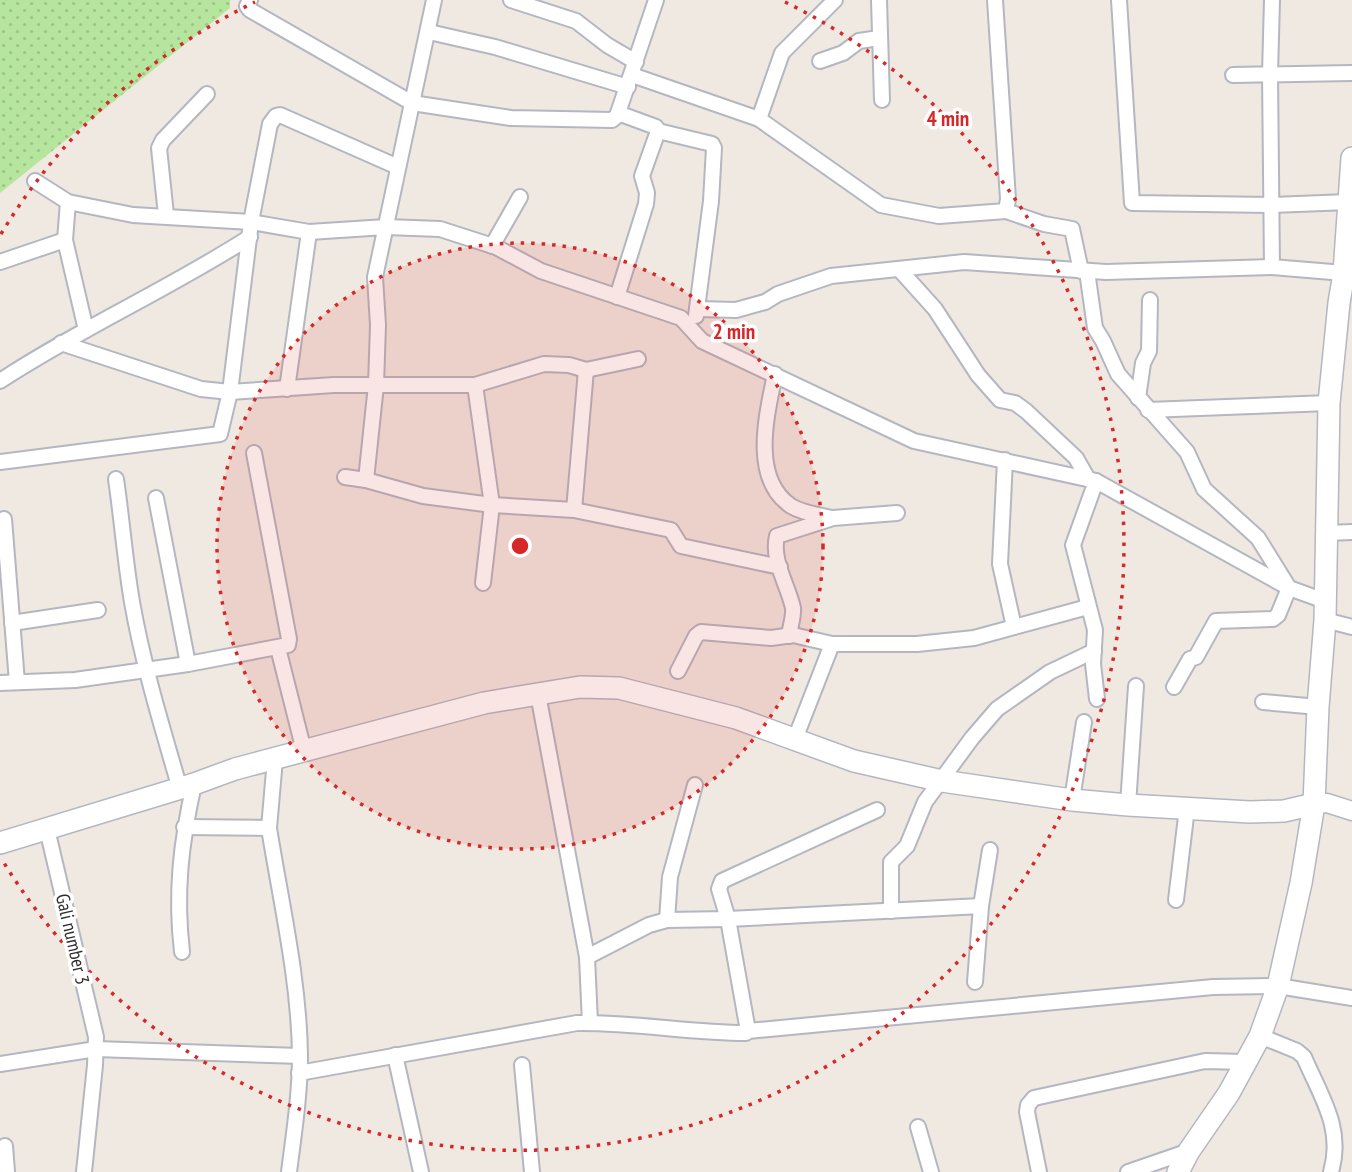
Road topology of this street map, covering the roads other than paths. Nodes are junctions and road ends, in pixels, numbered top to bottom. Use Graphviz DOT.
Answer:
graph roads {
  1 [pos="250,0"];
  2 [pos="434,0"];
  3 [pos="511,0"];
  4 [pos="656,0"];
  5 [pos="835,0"];
  6 [pos="879,0"];
  7 [pos="995,0"];
  8 [pos="1119,0"];
  9 [pos="1272,0"];
  10 [pos="543,5"];
  11 [pos="429,32"];
  12 [pos="879,38"];
  13 [pos="820,61"];
  14 [pos="1352,72"];
  15 [pos="1270,74"];
  16 [pos="632,75"];
  17 [pos="1233,75"];
  18 [pos="207,94"];
  19 [pos="882,100"];
  20 [pos="412,103"];
  21 [pos="618,113"];
  22 [pos="759,119"];
  23 [pos="658,131"];
  24 [pos="1352,158"];
  25 [pos="398,167"];
  26 [pos="36,181"];
  27 [pos="520,197"];
  28 [pos="68,202"];
  29 [pos="1349,202"];
  30 [pos="1272,205"];
  31 [pos="1006,211"];
  32 [pos="166,215"];
  33 [pos="386,228"];
  34 [pos="251,230"];
  35 [pos="309,232"];
  36 [pos="65,240"];
  37 [pos="492,246"];
  38 [pos="0,262"];
  39 [pos="1347,262"];
  40 [pos="1272,267"];
  41 [pos="899,269"];
  42 [pos="1084,271"];
  43 [pos="617,297"];
  44 [pos="1150,300"];
  45 [pos="1345,305"];
  46 [pos="696,309"];
  47 [pos="86,330"];
  48 [pos="694,332"];
  49 [pos="61,343"];
  50 [pos="638,359"];
  51 [pos="586,370"];
  52 [pos="775,374"];
  53 [pos="0,381"];
  54 [pos="376,385"];
  55 [pos="475,385"];
  56 [pos="286,389"];
  57 [pos="230,392"];
  58 [pos="1138,398"];
  59 [pos="1329,403"];
  60 [pos="1148,410"];
  61 [pos="254,453"];
  62 [pos="1005,460"];
  63 [pos="0,461"];
  64 [pos="345,477"];
  65 [pos="116,480"];
  66 [pos="366,480"];
  67 [pos="1092,480"];
  68 [pos="156,498"];
  69 [pos="492,505"];
  70 [pos="574,510"];
  71 [pos="897,513"];
  72 [pos="4,519"];
  73 [pos="833,519"];
  74 [pos="1352,532"];
  75 [pos="1327,533"];
  76 [pos="780,567"];
  77 [pos="483,583"];
  78 [pos="1289,588"];
  79 [pos="1088,604"];
  80 [pos="98,610"];
  81 [pos="1325,610"];
  82 [pos="12,623"];
  83 [pos="1352,626"];
  84 [pos="1014,627"];
  85 [pos="789,636"];
  86 [pos="832,644"];
  87 [pos="278,648"];
  88 [pos="1094,651"];
  89 [pos="188,664"];
  90 [pos="146,670"];
  91 [pos="678,671"];
  92 [pos="0,682"];
  93 [pos="17,682"];
  94 [pos="1136,686"];
  95 [pos="1174,687"];
  96 [pos="538,694"];
  97 [pos="1097,699"];
  98 [pos="1263,702"];
  99 [pos="1318,707"];
  100 [pos="1084,722"];
  101 [pos="795,740"];
  102 [pos="304,751"];
  103 [pos="275,759"];
  104 [pos="942,781"];
  105 [pos="695,785"];
  106 [pos="187,786"];
  107 [pos="1072,800"];
  108 [pos="1352,800"];
  109 [pos="1320,804"];
  110 [pos="1128,805"];
  111 [pos="1187,808"];
  112 [pos="877,810"];
  113 [pos="1352,811"];
  114 [pos="184,827"];
  115 [pos="269,828"];
  116 [pos="47,829"];
  117 [pos="0,843"];
  118 [pos="990,849"];
  119 [pos="1176,900"];
  120 [pos="981,906"];
  121 [pos="891,911"];
  122 [pos="727,919"];
  123 [pos="667,920"];
  124 [pos="182,952"];
  125 [pos="587,957"];
  126 [pos="975,982"];
  127 [pos="1278,986"];
  128 [pos="1352,999"];
  129 [pos="590,1013"];
  130 [pos="747,1025"];
  131 [pos="1260,1036"];
  132 [pos="395,1055"];
  133 [pos="300,1056"];
  134 [pos="96,1057"];
  135 [pos="1246,1062"];
  136 [pos="0,1064"];
  137 [pos="522,1065"];
  138 [pos="299,1073"];
  139 [pos="918,1127"];
  140 [pos="5,1146"];
  141 [pos="1189,1152"];
  142 [pos="7,1172"];
  143 [pos="85,1172"];
  144 [pos="289,1172"];
  145 [pos="421,1172"];
  146 [pos="531,1172"];
  147 [pos="931,1172"];
  148 [pos="1039,1172"];
  149 [pos="1128,1172"];
  150 [pos="1178,1172"];
  151 [pos="1331,1172"];
  1 -- 20 [label="street"];
  2 -- 11 [label="street"];
  3 -- 10 [label="street"];
  4 -- 16 [label="street"];
  5 -- 22 [label="street"];
  6 -- 12 [label="street"];
  7 -- 31 [label="street"];
  8 -- 30 [label="street"];
  9 -- 15 [label="street"];
  10 -- 16 [label="street"];
  11 -- 16 [label="street"];
  11 -- 20 [label="street"];
  12 -- 13 [label="street"];
  12 -- 19 [label="street"];
  14 -- 15 [label="street"];
  15 -- 17 [label="street"];
  15 -- 30 [label="street"];
  16 -- 21 [label="street"];
  16 -- 22 [label="street"];
  18 -- 32 [label="street"];
  20 -- 21 [label="street"];
  20 -- 25 [label="street"];
  21 -- 23 [label="street"];
  22 -- 31 [label="street"];
  23 -- 43 [label="street"];
  23 -- 46 [label="street"];
  24 -- 29 [label="main road"];
  25 -- 33 [label="street"];
  25 -- 34 [label="street"];
  26 -- 28 [label="street"];
  27 -- 37 [label="street"];
  28 -- 32 [label="street"];
  28 -- 36 [label="street"];
  29 -- 30 [label="street"];
  29 -- 39 [label="main road"];
  30 -- 40 [label="street"];
  31 -- 42 [label="street"];
  32 -- 34 [label="street"];
  33 -- 35 [label="street"];
  33 -- 37 [label="street"];
  33 -- 54 [label="street"];
  34 -- 35 [label="street"];
  34 -- 47 [label="street"];
  34 -- 57 [label="street"];
  35 -- 56 [label="street"];
  36 -- 38 [label="street"];
  36 -- 47 [label="street"];
  37 -- 43 [label="street"];
  39 -- 40 [label="street"];
  39 -- 45 [label="main road"];
  40 -- 42 [label="street"];
  41 -- 42 [label="street"];
  41 -- 46 [label="street"];
  41 -- 67 [label="street"];
  42 -- 58 [label="street"];
  43 -- 48 [label="street"];
  44 -- 58 [label="street"];
  45 -- 59 [label="main road"];
  46 -- 48 [label="street"];
  47 -- 49 [label="street"];
  48 -- 52 [label="street"];
  49 -- 53 [label="street"];
  49 -- 57 [label="street"];
  50 -- 51 [label="street"];
  51 -- 55 [label="street"];
  51 -- 70 [label="street"];
  52 -- 62 [label="street"];
  52 -- 73 [label="street"];
  54 -- 55 [label="street"];
  54 -- 56 [label="street"];
  54 -- 66 [label="street"];
  55 -- 69 [label="street"];
  56 -- 57 [label="street"];
  57 -- 63 [label="street"];
  58 -- 60 [label="street"];
  59 -- 60 [label="street"];
  59 -- 75 [label="main road"];
  60 -- 78 [label="street"];
  61 -- 87 [label="street"];
  62 -- 67 [label="street"];
  62 -- 84 [label="street"];
  64 -- 66 [label="street"];
  65 -- 90 [label="street"];
  66 -- 69 [label="street"];
  67 -- 78 [label="street"];
  67 -- 79 [label="street"];
  68 -- 89 [label="street"];
  69 -- 70 [label="street"];
  69 -- 77 [label="street"];
  70 -- 76 [label="street"];
  71 -- 73 [label="street"];
  72 -- 82 [label="street"];
  73 -- 76 [label="street"];
  74 -- 75 [label="street"];
  75 -- 81 [label="main road"];
  76 -- 85 [label="street"];
  78 -- 81 [label="street"];
  78 -- 95 [label="street"];
  79 -- 84 [label="street"];
  79 -- 88 [label="street"];
  80 -- 82 [label="street"];
  81 -- 83 [label="street"];
  81 -- 99 [label="main road"];
  82 -- 93 [label="street"];
  84 -- 86 [label="street"];
  85 -- 86 [label="street"];
  85 -- 91 [label="street"];
  86 -- 101 [label="street"];
  87 -- 89 [label="street"];
  87 -- 102 [label="street"];
  88 -- 97 [label="street"];
  88 -- 104 [label="street"];
  89 -- 90 [label="street"];
  90 -- 93 [label="street"];
  90 -- 106 [label="street"];
  92 -- 93 [label="street"];
  94 -- 110 [label="street"];
  96 -- 101 [label="main road"];
  96 -- 102 [label="main road"];
  96 -- 125 [label="street"];
  98 -- 99 [label="street"];
  99 -- 109 [label="main road"];
  100 -- 107 [label="street"];
  101 -- 104 [label="main road"];
  102 -- 103 [label="main road"];
  103 -- 106 [label="main road"];
  103 -- 115 [label="street"];
  104 -- 107 [label="main road"];
  104 -- 121 [label="street"];
  105 -- 123 [label="street"];
  106 -- 114 [label="street"];
  106 -- 116 [label="main road"];
  107 -- 110 [label="main road"];
  108 -- 109 [label="street"];
  109 -- 111 [label="main road"];
  109 -- 113 [label="street"];
  109 -- 127 [label="main road"];
  110 -- 111 [label="main road"];
  111 -- 119 [label="street"];
  112 -- 122 [label="street"];
  114 -- 115 [label="street"];
  114 -- 124 [label="street"];
  115 -- 133 [label="street"];
  116 -- 117 [label="main road"];
  116 -- 134 [label="street, Gali number 3"];
  118 -- 120 [label="street"];
  120 -- 121 [label="street"];
  120 -- 126 [label="street"];
  121 -- 122 [label="street"];
  122 -- 123 [label="street"];
  122 -- 130 [label="street"];
  123 -- 125 [label="street"];
  125 -- 129 [label="street"];
  127 -- 128 [label="street"];
  127 -- 130 [label="street"];
  127 -- 131 [label="main road"];
  129 -- 130 [label="street"];
  129 -- 132 [label="street"];
  131 -- 135 [label="main road"];
  131 -- 151 [label="street"];
  132 -- 138 [label="street"];
  132 -- 145 [label="street"];
  133 -- 134 [label="street"];
  133 -- 138 [label="street"];
  134 -- 136 [label="street"];
  134 -- 143 [label="street, Gali number 3"];
  135 -- 141 [label="main road"];
  135 -- 148 [label="street"];
  137 -- 146 [label="street"];
  138 -- 144 [label="street"];
  139 -- 147 [label="street"];
  140 -- 142 [label="street"];
  141 -- 149 [label="street"];
  141 -- 150 [label="main road"];
}
